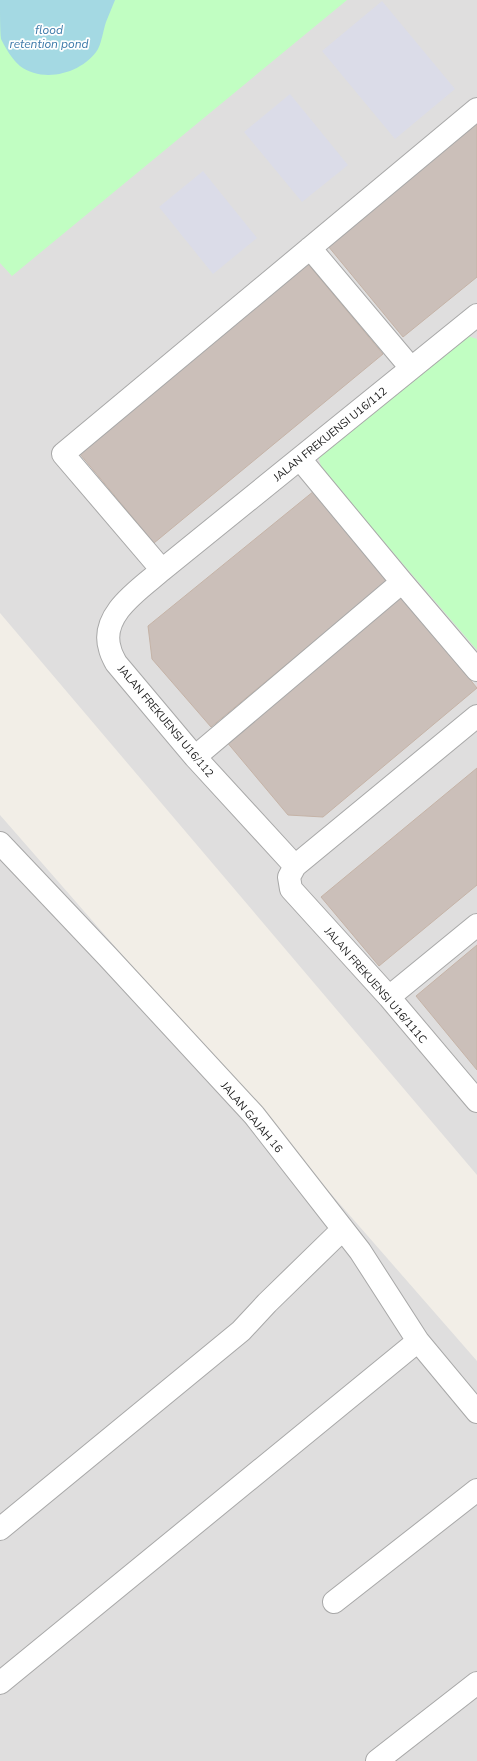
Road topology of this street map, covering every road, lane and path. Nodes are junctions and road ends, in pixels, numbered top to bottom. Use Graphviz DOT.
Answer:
graph roads {
  1 [pos="477,109"];
  2 [pos="310,248"];
  3 [pos="477,315"];
  4 [pos="411,368"];
  5 [pos="300,459"];
  6 [pos="162,570"];
  7 [pos="402,582"];
  8 [pos="477,670"];
  9 [pos="477,716"];
  10 [pos="195,757"];
  11 [pos="0,843"];
  12 [pos="295,866"];
  13 [pos="477,925"];
  14 [pos="389,997"];
  15 [pos="477,1101"];
  16 [pos="343,1229"];
  17 [pos="418,1340"];
  18 [pos="477,1412"];
  19 [pos="477,1490"];
  20 [pos="0,1529"];
  21 [pos="334,1602"];
  22 [pos="0,1683"];
  23 [pos="477,1684"];
  24 [pos="377,1761"];
  1 -- 2 [label="street"];
  2 -- 4 [label="street"];
  2 -- 6 [label="street"];
  3 -- 4 [label="street, JALAN FREKUENSI U16/112"];
  4 -- 5 [label="street, JALAN FREKUENSI U16/112"];
  5 -- 6 [label="street, JALAN FREKUENSI U16/112"];
  5 -- 7 [label="street"];
  6 -- 10 [label="street, JALAN FREKUENSI U16/112"];
  7 -- 8 [label="street"];
  7 -- 10 [label="street"];
  9 -- 12 [label="street"];
  10 -- 12 [label="street, JALAN FREKUENSI U16/112"];
  11 -- 16 [label="street, JALAN GAJAH 16"];
  12 -- 14 [label="street, JALAN FREKUENSI U16/111C"];
  13 -- 14 [label="street"];
  14 -- 15 [label="street, JALAN FREKUENSI U16/111C"];
  16 -- 17 [label="street, JALAN GAJAH 16"];
  16 -- 20 [label="street"];
  17 -- 18 [label="street, JALAN GAJAH 16"];
  17 -- 22 [label="street"];
  19 -- 21 [label="street"];
  23 -- 24 [label="street"];
}
